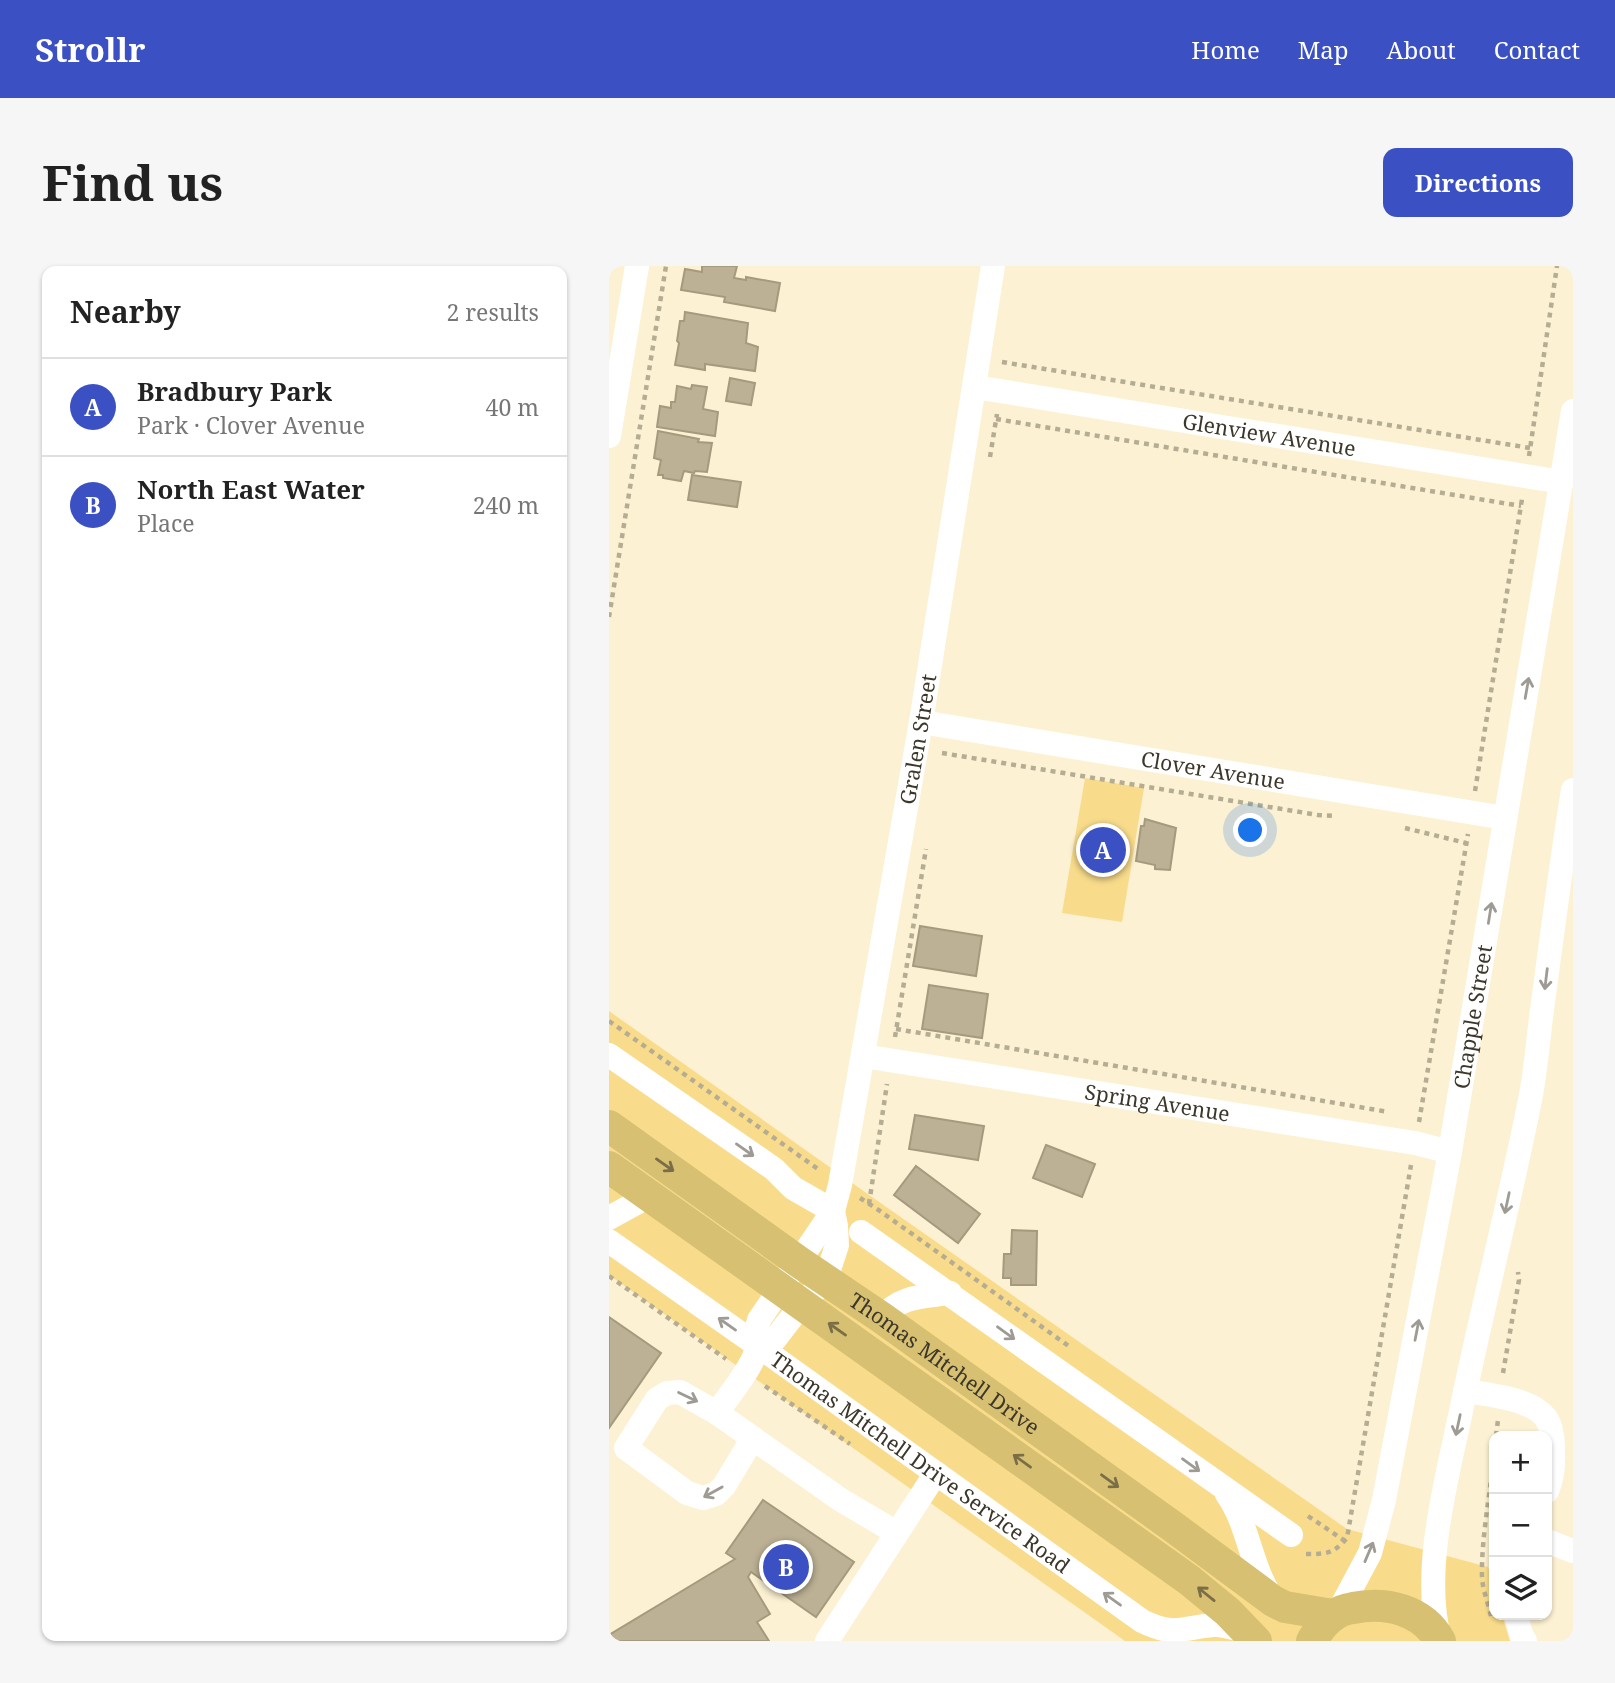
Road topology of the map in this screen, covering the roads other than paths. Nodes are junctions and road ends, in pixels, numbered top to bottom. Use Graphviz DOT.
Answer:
graph roads {
  1 [pos="637,266"];
  2 [pos="993,266"];
  3 [pos="975,387"];
  4 [pos="1573,411"];
  5 [pos="609,436"];
  6 [pos="1562,482"];
  7 [pos="921,722"];
  8 [pos="1573,790"];
  9 [pos="1505,818"];
  10 [pos="1567,864"];
  11 [pos="609,1055"];
  12 [pos="863,1056"];
  13 [pos="609,1126"];
  14 [pos="1450,1152"];
  15 [pos="609,1167"];
  16 [pos="649,1196"];
  17 [pos="712,1199"];
  18 [pos="833,1211"];
  19 [pos="609,1218"];
  20 [pos="861,1232"];
  21 [pos="609,1241"];
  22 [pos="799,1262"];
  23 [pos="825,1279"];
  24 [pos="950,1293"];
  25 [pos="791,1296"];
  26 [pos="882,1318"];
  27 [pos="758,1345"];
  28 [pos="875,1355"];
  29 [pos="1465,1391"];
  30 [pos="717,1413"];
  31 [pos="1551,1431"];
  32 [pos="1552,1434"];
  33 [pos="753,1438"];
  34 [pos="936,1473"];
  35 [pos="1552,1479"];
  36 [pos="1222,1487"];
  37 [pos="897,1534"];
  38 [pos="1552,1543"];
  39 [pos="1294,1544"];
  40 [pos="1573,1551"];
  41 [pos="1277,1604"];
  42 [pos="1336,1614"];
  43 [pos="1517,1620"];
  44 [pos="1251,1636"];
  45 [pos="827,1641"];
  46 [pos="1312,1641"];
  47 [pos="1440,1641"];
  48 [pos="1525,1641"];
  1 -- 5 [label="street"];
  2 -- 3 [label="street, Gralen Street"];
  3 -- 6 [label="street, Glenview Avenue"];
  3 -- 7 [label="street, Gralen Street"];
  4 -- 6 [label="street, Chapple Street"];
  9 -- 6 [label="street, Chapple Street, one-way"];
  7 -- 9 [label="street, Clover Avenue"];
  7 -- 12 [label="street, Gralen Street"];
  8 -- 10 [label="street"];
  14 -- 9 [label="street, Chapple Street, one-way"];
  10 -- 29 [label="street, one-way"];
  11 -- 18 [label="street, one-way"];
  12 -- 14 [label="street, Spring Avenue"];
  12 -- 18 [label="street, Gralen Street"];
  13 -- 17 [label="main road, Thomas Mitchell Drive, one-way"];
  42 -- 14 [label="street, Chapple Street, one-way"];
  15 -- 16 [label="main road, Thomas Mitchell Drive"];
  16 -- 17 [label="main road"];
  16 -- 19 [label="street"];
  16 -- 25 [label="main road, Thomas Mitchell Drive"];
  17 -- 22 [label="main road, Thomas Mitchell Drive"];
  18 -- 22 [label="street, Gralen Street"];
  18 -- 23 [label="street, Gralen Street"];
  20 -- 24 [label="street"];
  27 -- 21 [label="street, Thomas Mitchell Drive Service Road, one-way"];
  22 -- 23 [label="main road, Thomas Mitchell Drive"];
  22 -- 25 [label="street, Gralen Street"];
  23 -- 25 [label="street, Gralen Street"];
  23 -- 26 [label="main road, Thomas Mitchell Drive"];
  24 -- 26 [label="street"];
  24 -- 36 [label="street, one-way"];
  25 -- 27 [label="street, Gralen Street"];
  28 -- 25 [label="main road, Thomas Mitchell Drive, one-way"];
  26 -- 28 [label="main road"];
  26 -- 41 [label="main road, Thomas Mitchell Drive, one-way"];
  27 -- 30 [label="street"];
  27 -- 34 [label="street, Thomas Mitchell Drive Service Road"];
  44 -- 28 [label="main road, Thomas Mitchell Drive, one-way"];
  29 -- 31 [label="street"];
  29 -- 47 [label="street, one-way"];
  30 -- 33 [label="street"];
  33 -- 30 [label="street, one-way"];
  32 -- 35 [label="street"];
  33 -- 37 [label="street"];
  34 -- 37 [label="street"];
  44 -- 34 [label="street, Thomas Mitchell Drive Service Road, one-way"];
  36 -- 39 [label="street"];
  36 -- 41 [label="street"];
  37 -- 45 [label="street"];
  38 -- 40 [label="street"];
  41 -- 42 [label="main road, Thomas Mitchell Drive"];
  42 -- 46 [label="main road"];
  42 -- 47 [label="main road"];
  43 -- 48 [label="street"];
}
